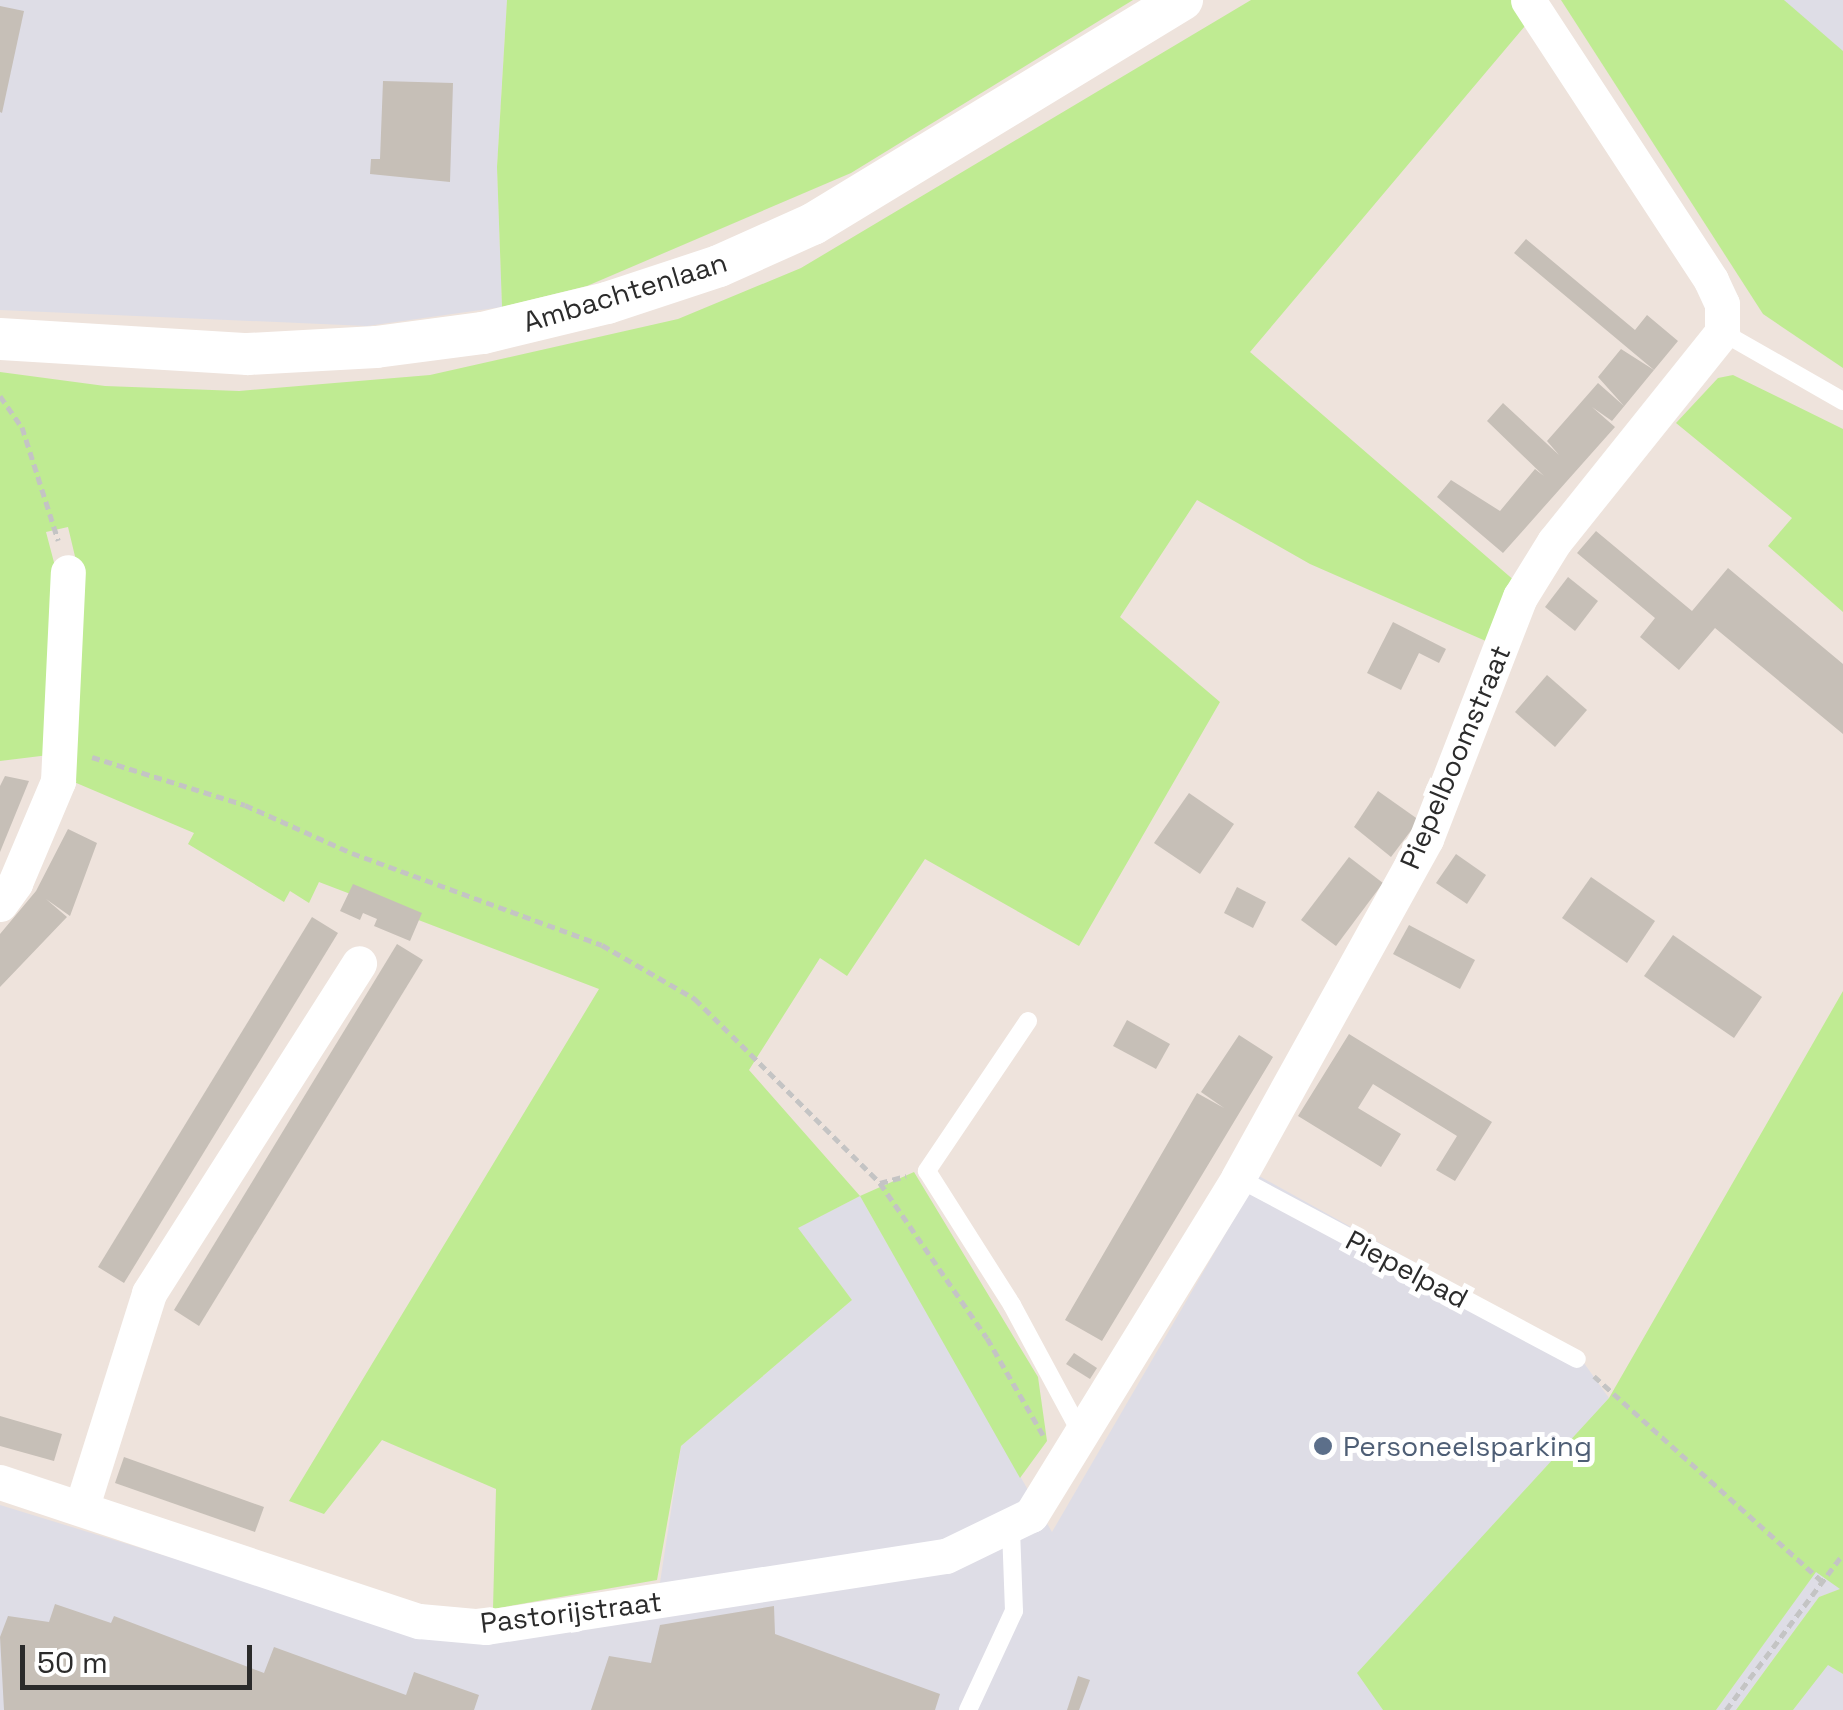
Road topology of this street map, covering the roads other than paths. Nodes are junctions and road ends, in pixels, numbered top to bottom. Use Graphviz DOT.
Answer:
graph roads {
  1 [pos="1182,0"];
  2 [pos="1528,0"];
  3 [pos="1722,332"];
  4 [pos="0,340"];
  5 [pos="1843,401"];
  6 [pos="68,572"];
  7 [pos="0,904"];
  8 [pos="359,963"];
  9 [pos="1028,1020"];
  10 [pos="1238,1178"];
  11 [pos="1576,1359"];
  12 [pos="1075,1451"];
  13 [pos="0,1482"];
  14 [pos="82,1506"];
  15 [pos="1011,1530"];
  16 [pos="968,1710"];
  1 -- 4 [label="street, Ambachtenlaan"];
  2 -- 3 [label="street"];
  3 -- 5 [label="lane"];
  3 -- 10 [label="street, Piepelboomstraat"];
  6 -- 7 [label="street"];
  8 -- 14 [label="street"];
  9 -- 12 [label="lane"];
  10 -- 11 [label="lane, Piepelpad"];
  10 -- 12 [label="street, Piepelboomstraat"];
  12 -- 15 [label="street, Piepelboomstraat"];
  13 -- 14 [label="street, Pastorijstraat"];
  14 -- 15 [label="street, Pastorijstraat"];
  15 -- 16 [label="lane"];
}
